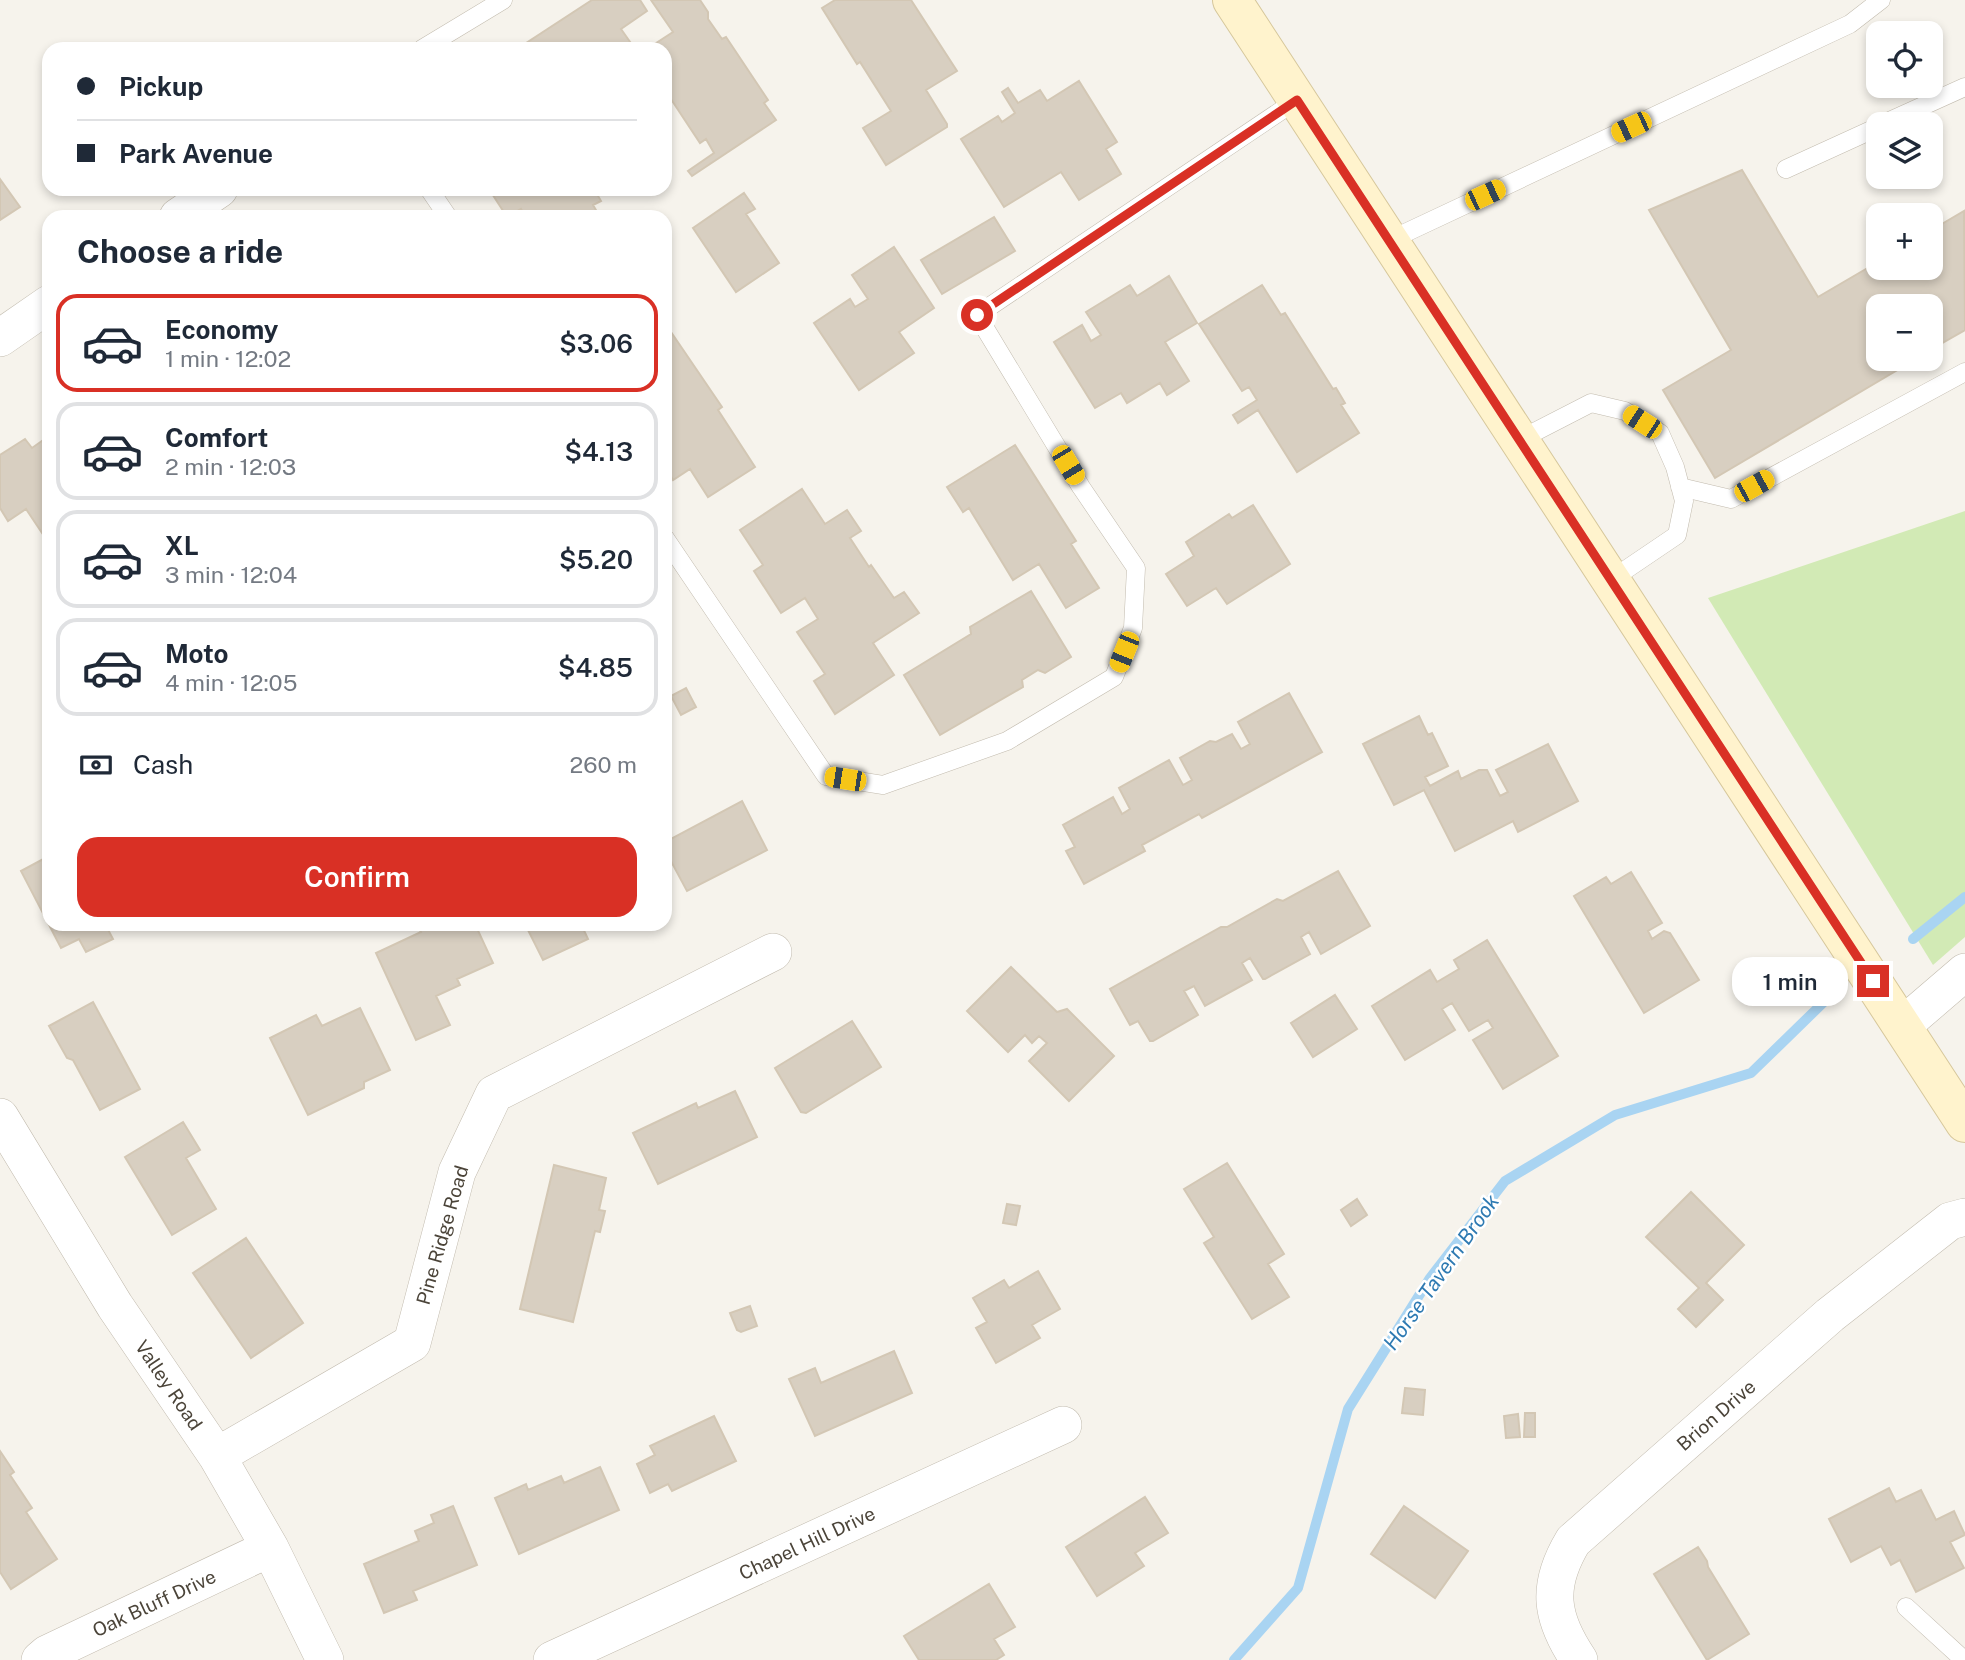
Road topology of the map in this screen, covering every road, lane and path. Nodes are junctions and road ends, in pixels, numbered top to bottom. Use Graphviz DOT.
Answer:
graph roads {
  1 [pos="503,0"];
  2 [pos="1232,0"];
  3 [pos="1881,0"];
  4 [pos="434,42"];
  5 [pos="1965,86"];
  6 [pos="1297,100"];
  7 [pos="1909,112"];
  8 [pos="1866,132"];
  9 [pos="1786,169"];
  10 [pos="209,196"];
  11 [pos="188,210"];
  12 [pos="1388,241"];
  13 [pos="42,309"];
  14 [pos="0,338"];
  15 [pos="1965,372"];
  16 [pos="1521,439"];
  17 [pos="1681,487"];
  18 [pos="672,548"];
  19 [pos="1612,579"];
  20 [pos="773,952"];
  21 [pos="1965,972"];
  22 [pos="1902,1026"];
  23 [pos="0,1117"];
  24 [pos="1965,1123"];
  25 [pos="1965,1217"];
  26 [pos="1063,1425"];
  27 [pos="217,1457"];
  28 [pos="270,1548"];
  29 [pos="1906,1607"];
  30 [pos="40,1660"];
  31 [pos="325,1660"];
  32 [pos="552,1660"];
  33 [pos="1579,1660"];
  34 [pos="1965,1660"];
  1 -- 4 [label="lane"];
  2 -- 6 [label="main road"];
  3 -- 12 [label="lane"];
  5 -- 7 [label="lane"];
  6 -- 12 [label="main road"];
  6 -- 18 [label="lane"];
  8 -- 9 [label="lane"];
  10 -- 11 [label="street"];
  12 -- 16 [label="main road"];
  13 -- 14 [label="street"];
  15 -- 17 [label="lane"];
  16 -- 17 [label="lane"];
  16 -- 19 [label="main road"];
  17 -- 19 [label="lane"];
  19 -- 22 [label="main road"];
  20 -- 27 [label="street, Pine Ridge Road"];
  21 -- 22 [label="street"];
  22 -- 24 [label="main road"];
  23 -- 27 [label="street, Valley Road"];
  25 -- 33 [label="street, Brion Drive"];
  26 -- 32 [label="street, Chapel Hill Drive"];
  27 -- 28 [label="street, Valley Road"];
  28 -- 30 [label="street, Oak Bluff Drive"];
  28 -- 31 [label="street, Valley Road"];
  29 -- 34 [label="lane"];
}
